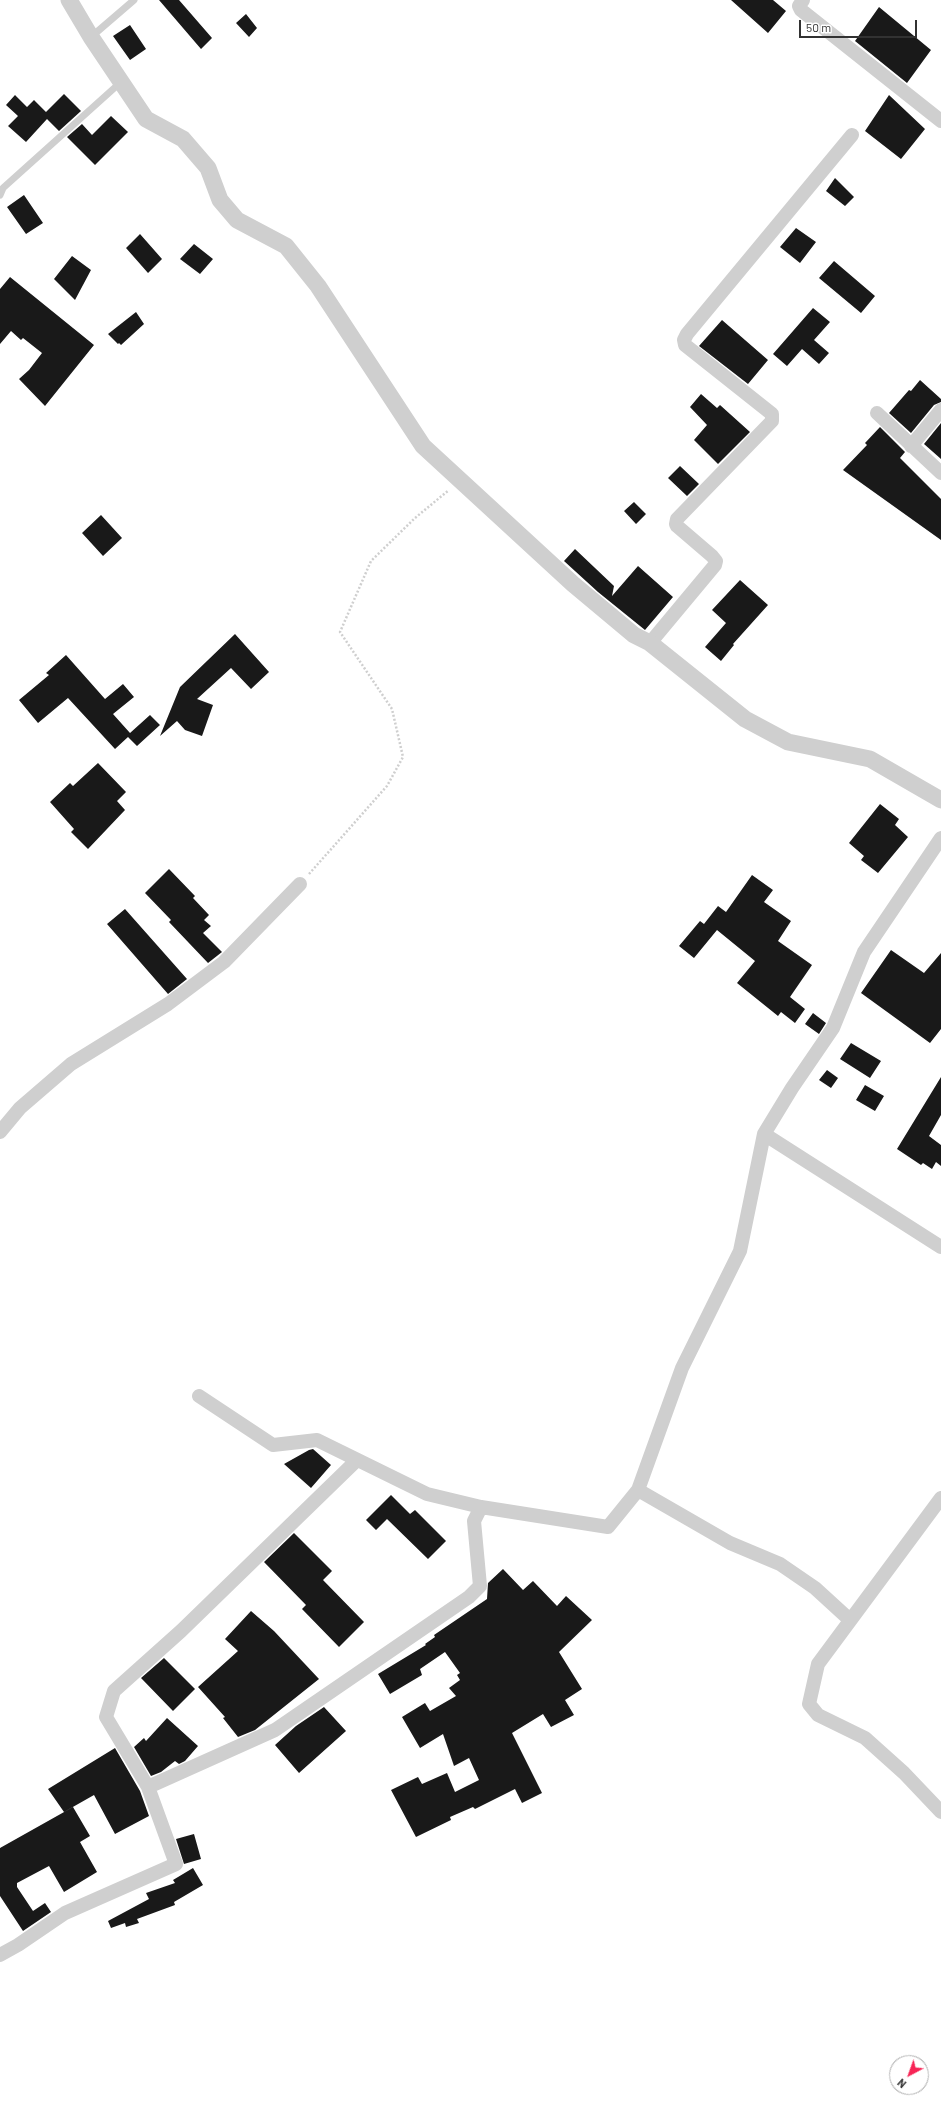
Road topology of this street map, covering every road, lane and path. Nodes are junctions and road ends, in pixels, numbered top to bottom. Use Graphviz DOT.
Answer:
graph roads {
  1 [pos="69,0"];
  2 [pos="134,0"];
  3 [pos="803,0"];
  4 [pos="91,37"];
  5 [pos="121,82"];
  6 [pos="941,121"];
  7 [pos="852,135"];
  8 [pos="1,190"];
  9 [pos="941,410"];
  10 [pos="877,413"];
  11 [pos="911,446"];
  12 [pos="941,472"];
  13 [pos="460,480"];
  14 [pos="650,643"];
  15 [pos="941,800"];
  16 [pos="941,838"];
  17 [pos="300,884"];
  18 [pos="0,1132"];
  19 [pos="764,1134"];
  20 [pos="941,1247"];
  21 [pos="199,1396"];
  22 [pos="357,1460"];
  23 [pos="638,1490"];
  24 [pos="941,1498"];
  25 [pos="481,1507"];
  26 [pos="850,1620"];
  27 [pos="148,1787"];
  28 [pos="941,1812"];
  29 [pos="0,1955"];
  1 -- 4 [label="street"];
  2 -- 4 [label="lane"];
  3 -- 6 [label="street"];
  4 -- 5 [label="street"];
  5 -- 8 [label="lane"];
  5 -- 13 [label="street"];
  7 -- 14 [label="street"];
  9 -- 11 [label="street"];
  10 -- 11 [label="street"];
  11 -- 12 [label="street"];
  13 -- 14 [label="street"];
  13 -- 17 [label="path"];
  14 -- 15 [label="street"];
  16 -- 19 [label="street"];
  17 -- 18 [label="street"];
  19 -- 20 [label="street"];
  19 -- 23 [label="street"];
  21 -- 22 [label="street"];
  22 -- 25 [label="street"];
  22 -- 27 [label="street"];
  23 -- 25 [label="street"];
  23 -- 26 [label="street"];
  24 -- 26 [label="street"];
  25 -- 27 [label="street"];
  26 -- 28 [label="street"];
  27 -- 29 [label="street"];
}
